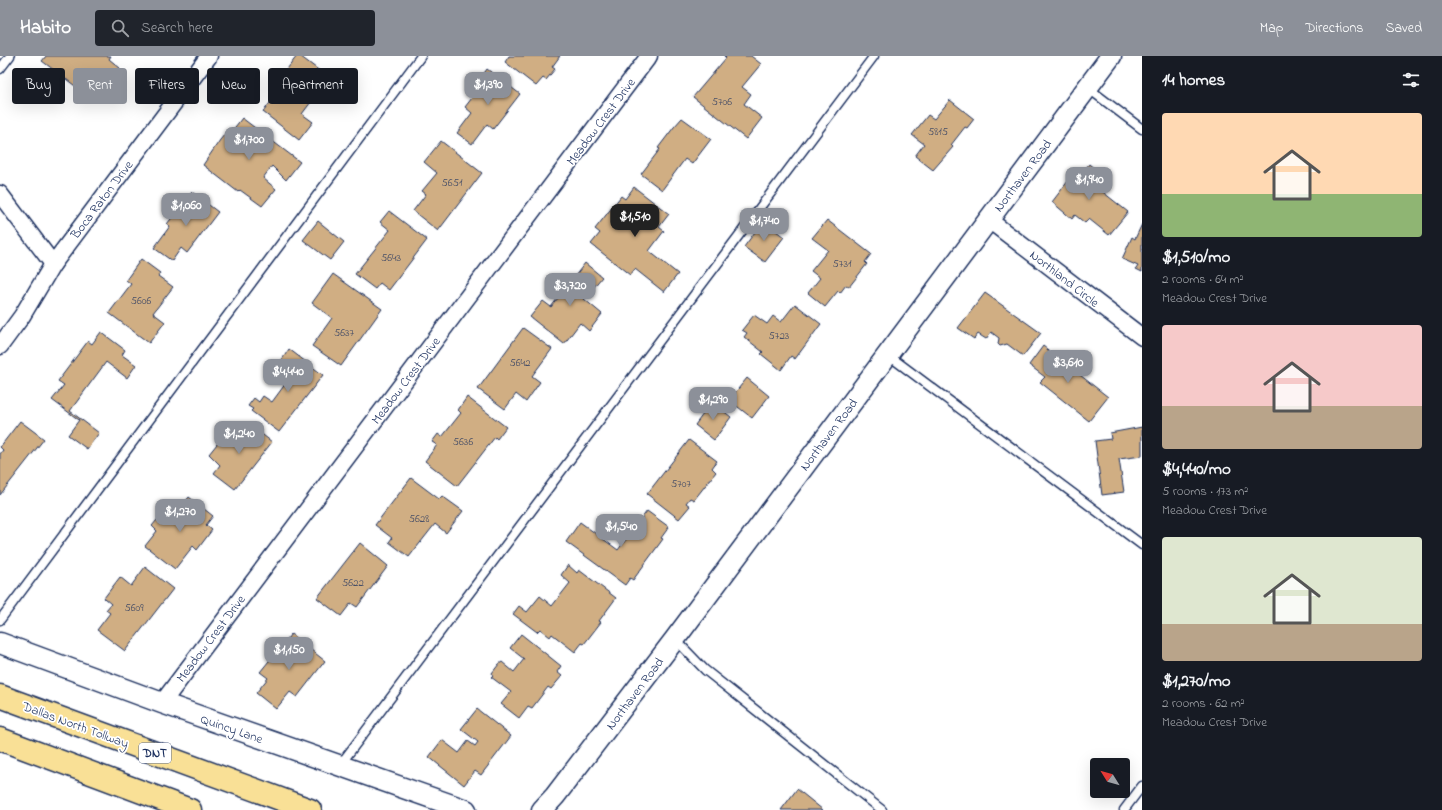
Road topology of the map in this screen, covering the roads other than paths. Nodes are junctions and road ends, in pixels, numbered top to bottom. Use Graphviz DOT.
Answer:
graph roads {
  1 [pos="10,56"];
  2 [pos="209,56"];
  3 [pos="421,56"];
  4 [pos="649,56"];
  5 [pos="874,56"];
  6 [pos="1111,56"];
  7 [pos="0,69"];
  8 [pos="1087,88"];
  9 [pos="1142,129"];
  10 [pos="0,194"];
  11 [pos="989,220"];
  12 [pos="53,264"];
  13 [pos="1142,337"];
  14 [pos="0,346"];
  15 [pos="888,355"];
  16 [pos="1142,545"];
  17 [pos="0,620"];
  18 [pos="675,639"];
  19 [pos="0,643"];
  20 [pos="0,696"];
  21 [pos="162,703"];
  22 [pos="0,739"];
  23 [pos="339,765"];
  24 [pos="1142,786"];
  25 [pos="190,810"];
  26 [pos="310,810"];
  27 [pos="466,810"];
  28 [pos="542,810"];
  29 [pos="882,810"];
  30 [pos="1124,810"];
  1 -- 7 [label="lane"];
  2 -- 12 [label="street, Boca Raton Drive"];
  3 -- 17 [label="lane"];
  4 -- 21 [label="street, Meadow Crest Drive"];
  5 -- 23 [label="lane"];
  6 -- 8 [label="street, Northaven Road"];
  8 -- 9 [label="lane"];
  8 -- 11 [label="street, Northaven Road"];
  10 -- 12 [label="street"];
  11 -- 13 [label="street, Northland Circle"];
  11 -- 15 [label="street, Northaven Road"];
  12 -- 14 [label="street, Boca Raton Drive"];
  15 -- 16 [label="lane"];
  15 -- 18 [label="street, Northaven Road"];
  18 -- 28 [label="street, Northaven Road"];
  18 -- 29 [label="lane"];
  19 -- 21 [label="street, Quincy Lane"];
  20 -- 26 [label="highway, Dallas North Tollway / DNT"];
  21 -- 23 [label="street, Quincy Lane"];
  22 -- 25 [label="highway"];
  23 -- 27 [label="street, Quincy Lane"];
  24 -- 30 [label="lane"];
}
